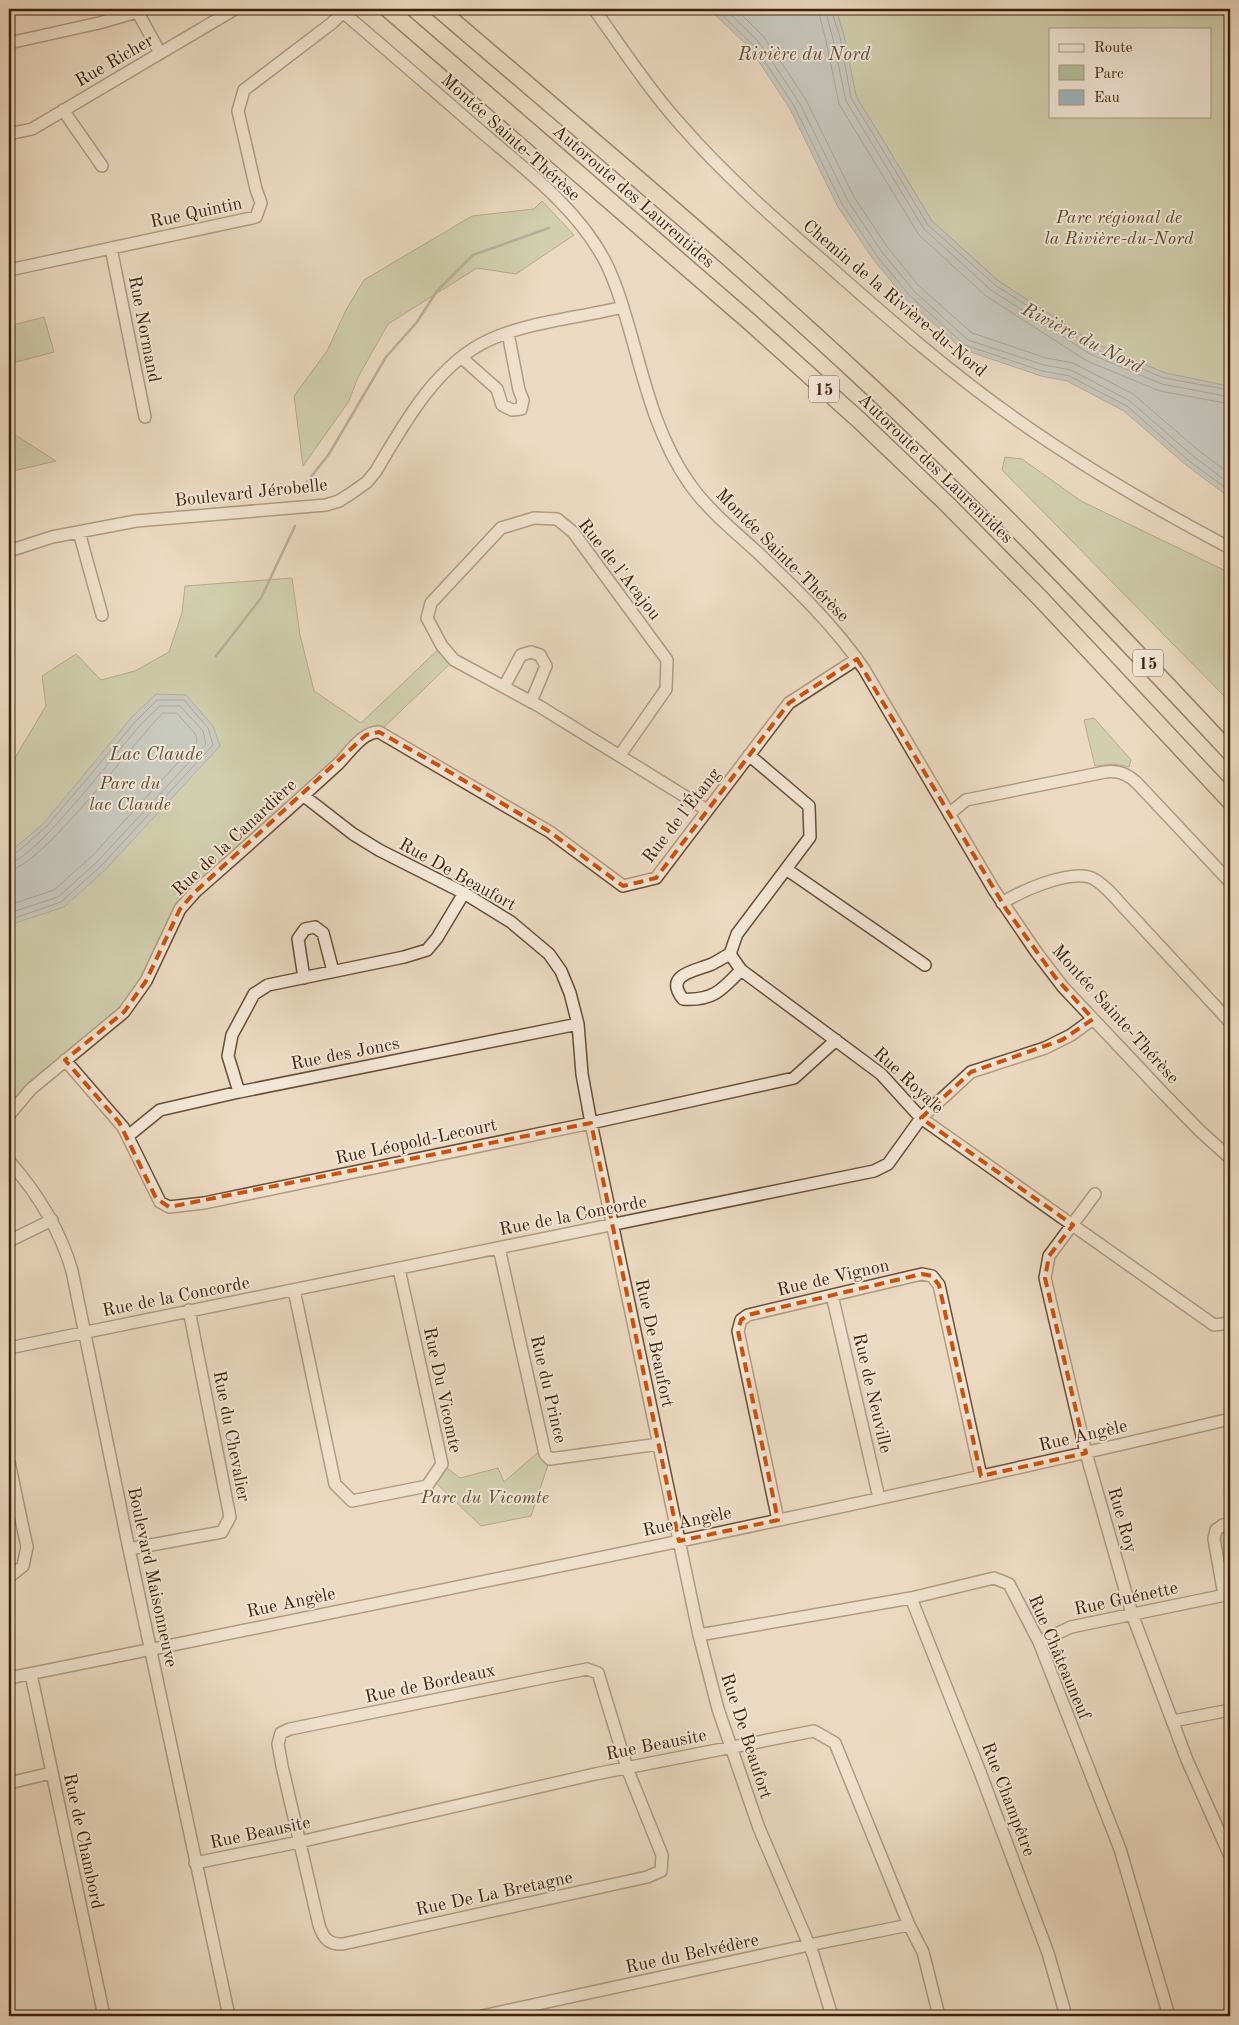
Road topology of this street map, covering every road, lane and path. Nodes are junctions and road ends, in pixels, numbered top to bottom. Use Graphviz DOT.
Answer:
graph roads {
  1 [pos="235,9"];
  2 [pos="388,9"];
  3 [pos="439,9"];
  4 [pos="594,9"];
  5 [pos="136,10"];
  6 [pos="341,10"];
  7 [pos="9,43"];
  8 [pos="160,53"];
  9 [pos="63,110"];
  10 [pos="9,134"];
  11 [pos="102,166"];
  12 [pos="111,248"];
  13 [pos="9,270"];
  14 [pos="623,307"];
  15 [pos="508,333"];
  16 [pos="462,358"];
  17 [pos="145,417"];
  18 [pos="79,532"];
  19 [pos="1230,548"];
  20 [pos="9,551"];
  21 [pos="102,615"];
  22 [pos="857,659"];
  23 [pos="504,687"];
  24 [pos="531,702"];
  25 [pos="380,732"];
  26 [pos="1230,752"];
  27 [pos="620,755"];
  28 [pos="749,755"];
  29 [pos="304,796"];
  30 [pos="1230,801"];
  31 [pos="707,810"];
  32 [pos="949,814"];
  33 [pos="786,869"];
  34 [pos="1230,882"];
  35 [pos="464,893"];
  36 [pos="1002,903"];
  37 [pos="730,954"];
  38 [pos="925,965"];
  39 [pos="741,970"];
  40 [pos="333,972"];
  41 [pos="304,978"];
  42 [pos="1093,1019"];
  43 [pos="1230,1022"];
  44 [pos="578,1024"];
  45 [pos="836,1040"];
  46 [pos="65,1060"];
  47 [pos="239,1092"];
  48 [pos="9,1115"];
  49 [pos="921,1118"];
  50 [pos="591,1123"];
  51 [pos="128,1136"];
  52 [pos="1230,1158"];
  53 [pos="9,1161"];
  54 [pos="1096,1194"];
  55 [pos="52,1220"];
  56 [pos="613,1225"];
  57 [pos="1072,1225"];
  58 [pos="9,1241"];
  59 [pos="498,1248"];
  60 [pos="399,1269"];
  61 [pos="294,1290"];
  62 [pos="832,1295"];
  63 [pos="189,1310"];
  64 [pos="1230,1323"];
  65 [pos="85,1332"];
  66 [pos="9,1348"];
  67 [pos="1230,1419"];
  68 [pos="659,1444"];
  69 [pos="1086,1453"];
  70 [pos="9,1462"];
  71 [pos="982,1476"];
  72 [pos="879,1498"];
  73 [pos="778,1520"];
  74 [pos="1230,1524"];
  75 [pos="679,1541"];
  76 [pos="129,1550"];
  77 [pos="9,1577"];
  78 [pos="1227,1595"];
  79 [pos="911,1598"];
  80 [pos="1132,1614"];
  81 [pos="699,1635"];
  82 [pos="1038,1642"];
  83 [pos="150,1649"];
  84 [pos="31,1674"];
  85 [pos="9,1678"];
  86 [pos="1230,1710"];
  87 [pos="1173,1721"];
  88 [pos="731,1747"];
  89 [pos="627,1768"];
  90 [pos="52,1773"];
  91 [pos="9,1783"];
  92 [pos="299,1842"];
  93 [pos="1230,1856"];
  94 [pos="196,1863"];
  95 [pos="909,1925"];
  96 [pos="809,1945"];
  97 [pos="104,2016"];
  98 [pos="230,2016"];
  99 [pos="482,2016"];
  100 [pos="832,2016"];
  101 [pos="940,2016"];
  102 [pos="1066,2016"];
  103 [pos="1169,2016"];
  1 -- 8 [label="street, Rue Richer"];
  2 -- 30 [label="highway, Autoroute des Laurentides / 15"];
  3 -- 26 [label="highway, Autoroute des Laurentides / 15"];
  4 -- 19 [label="street, Chemin de la Rivière-du-Nord"];
  5 -- 7 [label="street"];
  5 -- 8 [label="street"];
  6 -- 12 [label="street, Rue Quintin"];
  6 -- 14 [label="street, Montée Sainte-Thérèse"];
  8 -- 9 [label="street, Rue Richer"];
  9 -- 10 [label="street, Rue Richer"];
  9 -- 11 [label="street"];
  12 -- 13 [label="street, Rue Quintin"];
  12 -- 17 [label="street, Rue Normand"];
  14 -- 15 [label="street, Boulevard Jérobelle"];
  14 -- 22 [label="street, Montée Sainte-Thérèse"];
  15 -- 16 [label="street, Boulevard Jérobelle"];
  15 -- 16 [label="street"];
  16 -- 18 [label="street, Boulevard Jérobelle"];
  18 -- 20 [label="street, Boulevard Jérobelle"];
  18 -- 21 [label="street"];
  22 -- 28 [label="street, Rue de l'Étang"];
  22 -- 32 [label="street, Montée Sainte-Thérèse"];
  23 -- 24 [label="street, Rue de l'Acajou"];
  23 -- 24 [label="street"];
  23 -- 27 [label="street, Rue de l'Acajou"];
  24 -- 27 [label="street, Rue de l'Acajou"];
  25 -- 29 [label="street, Rue de la Canardière"];
  25 -- 31 [label="street, Rue de l'Étang"];
  27 -- 31 [label="street, Rue de l'Acajou"];
  28 -- 31 [label="street, Rue de l'Étang"];
  28 -- 33 [label="street"];
  29 -- 35 [label="street, Rue De Beaufort"];
  29 -- 46 [label="street, Rue de la Canardière"];
  32 -- 34 [label="street"];
  32 -- 36 [label="street, Montée Sainte-Thérèse"];
  33 -- 37 [label="street"];
  33 -- 38 [label="street"];
  35 -- 40 [label="street"];
  35 -- 44 [label="street, Rue De Beaufort"];
  36 -- 42 [label="street, Montée Sainte-Thérèse"];
  36 -- 43 [label="street"];
  37 -- 39 [label="street, Rue Royale"];
  37 -- 39 [label="street"];
  39 -- 45 [label="street, Rue Royale"];
  40 -- 41 [label="street"];
  40 -- 41 [label="street"];
  41 -- 47 [label="street"];
  42 -- 49 [label="street, Rue de la Concorde"];
  42 -- 52 [label="street, Montée Sainte-Thérèse"];
  44 -- 47 [label="street, Rue des Joncs"];
  44 -- 50 [label="street, Rue De Beaufort"];
  45 -- 49 [label="street, Rue Royale"];
  45 -- 50 [label="street, Rue Léopold-Lecourt"];
  46 -- 48 [label="street, Rue de la Canardière"];
  46 -- 51 [label="street, Rue Léopold-Lecourt"];
  47 -- 51 [label="street, Rue des Joncs"];
  49 -- 56 [label="street, Rue de la Concorde"];
  49 -- 57 [label="street, Rue Royale"];
  50 -- 51 [label="street, Rue Léopold-Lecourt"];
  50 -- 56 [label="street, Rue De Beaufort"];
  53 -- 55 [label="street, Boulevard Maisonneuve"];
  54 -- 57 [label="street, Rue Roy"];
  55 -- 58 [label="street"];
  55 -- 65 [label="street, Boulevard Maisonneuve"];
  56 -- 59 [label="street, Rue de la Concorde"];
  56 -- 68 [label="street, Rue De Beaufort"];
  57 -- 64 [label="street, Rue Royale"];
  57 -- 69 [label="street, Rue Roy"];
  59 -- 60 [label="street, Rue de la Concorde"];
  59 -- 68 [label="street, Rue du Prince"];
  60 -- 61 [label="street, Rue de la Concorde"];
  60 -- 61 [label="street, Rue Du Vicomte"];
  61 -- 63 [label="street, Rue de la Concorde"];
  62 -- 71 [label="street, Rue de Vignon"];
  62 -- 72 [label="street, Rue de Neuville"];
  62 -- 73 [label="street, Rue de Vignon"];
  63 -- 65 [label="street, Rue de la Concorde"];
  63 -- 76 [label="street, Rue du Chevalier"];
  65 -- 66 [label="street, Rue de la Concorde"];
  65 -- 76 [label="street, Boulevard Maisonneuve"];
  67 -- 69 [label="street, Rue Angèle"];
  68 -- 75 [label="street, Rue De Beaufort"];
  69 -- 71 [label="street, Rue Angèle"];
  69 -- 80 [label="street, Rue Roy"];
  70 -- 77 [label="street"];
  71 -- 72 [label="street, Rue Angèle"];
  72 -- 73 [label="street, Rue Angèle"];
  73 -- 75 [label="street, Rue Angèle"];
  74 -- 78 [label="street, Rue Guénette"];
  75 -- 81 [label="street, Rue De Beaufort"];
  75 -- 83 [label="street, Rue Angèle"];
  76 -- 83 [label="street, Boulevard Maisonneuve"];
  78 -- 80 [label="street, Rue Guénette"];
  79 -- 81 [label="street, Rue Châteauneuf"];
  79 -- 82 [label="street, Rue Châteauneuf"];
  79 -- 102 [label="street, Rue Champêtre"];
  80 -- 82 [label="street, Rue Guénette"];
  80 -- 87 [label="street, Rue Roy"];
  81 -- 88 [label="street, Rue De Beaufort"];
  82 -- 103 [label="street, Rue Châteauneuf"];
  83 -- 84 [label="street, Rue Angèle"];
  83 -- 94 [label="street, Boulevard Maisonneuve"];
  84 -- 85 [label="street, Rue Angèle"];
  84 -- 90 [label="street, Rue de Chambord"];
  86 -- 87 [label="street"];
  87 -- 93 [label="street, Rue Roy"];
  88 -- 89 [label="street, Rue Beausite"];
  88 -- 95 [label="street, Rue Beausite"];
  88 -- 96 [label="street, Rue De Beaufort"];
  89 -- 92 [label="street, Rue Beausite"];
  89 -- 92 [label="street, Rue de Bordeaux"];
  89 -- 92 [label="street, Rue De La Bretagne"];
  90 -- 91 [label="street"];
  90 -- 97 [label="street, Rue de Chambord"];
  92 -- 94 [label="street, Rue Beausite"];
  94 -- 98 [label="street, Boulevard Maisonneuve"];
  95 -- 96 [label="street, Rue du Belvédère"];
  95 -- 101 [label="street, Rue Beausite"];
  96 -- 99 [label="street, Rue du Belvédère"];
  96 -- 100 [label="street, Rue De Beaufort"];
}
